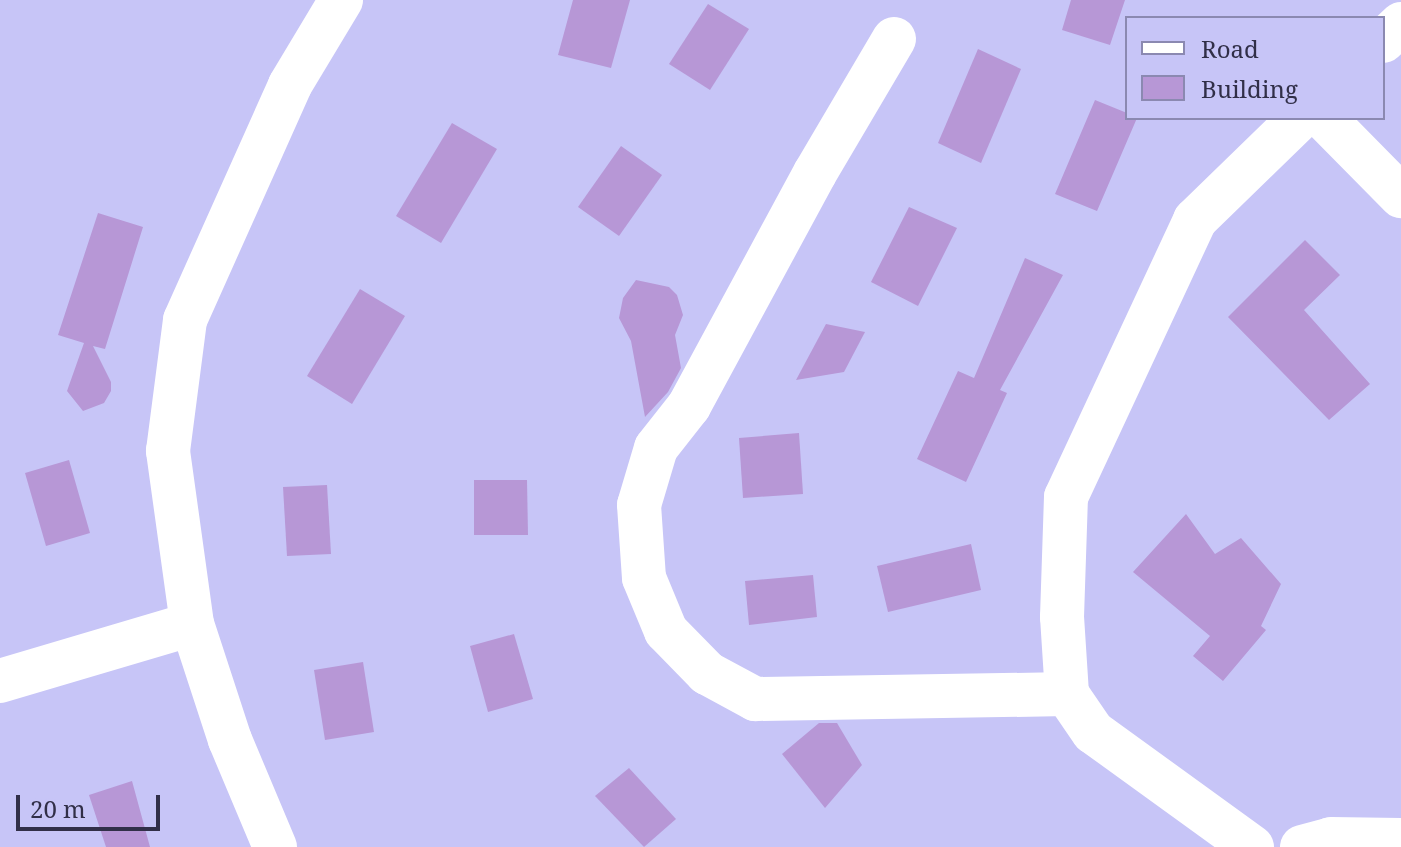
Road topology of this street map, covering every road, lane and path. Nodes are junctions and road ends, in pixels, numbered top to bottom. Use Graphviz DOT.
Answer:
graph roads {
  1 [pos="341,0"];
  2 [pos="1401,24"];
  3 [pos="894,39"];
  4 [pos="1385,39"];
  5 [pos="1298,120"];
  6 [pos="1326,120"];
  7 [pos="1401,196"];
  8 [pos="192,624"];
  9 [pos="0,681"];
  10 [pos="1067,694"];
  11 [pos="1401,840"];
  12 [pos="275,847"];
  13 [pos="1252,847"];
  14 [pos="1302,847"];
  1 -- 8 [label="street"];
  2 -- 4 [label="street"];
  3 -- 10 [label="street"];
  5 -- 10 [label="street"];
  6 -- 7 [label="street"];
  8 -- 9 [label="street"];
  8 -- 12 [label="street"];
  10 -- 13 [label="street"];
  11 -- 14 [label="street"];
}
